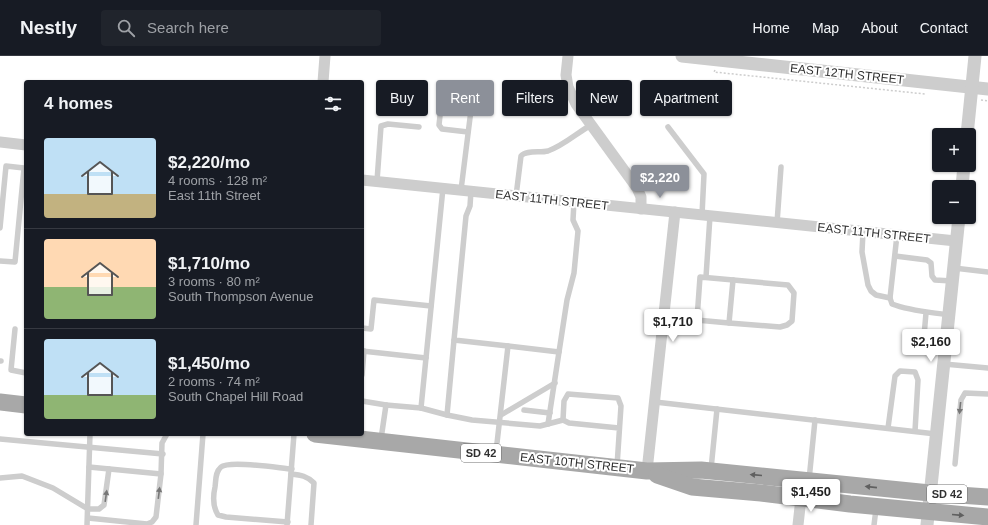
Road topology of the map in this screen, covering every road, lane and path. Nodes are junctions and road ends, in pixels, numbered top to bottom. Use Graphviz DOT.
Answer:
graph roads {
  1 [pos="325,56"];
  2 [pos="568,56"];
  3 [pos="682,56"];
  4 [pos="975,56"];
  5 [pos="703,57"];
  6 [pos="322,80"];
  7 [pos="972,87"];
  8 [pos="988,89"];
  9 [pos="981,100"];
  10 [pos="988,101"];
  11 [pos="440,116"];
  12 [pos="470,116"];
  13 [pos="591,125"];
  14 [pos="668,126"];
  15 [pos="419,127"];
  16 [pos="968,128"];
  17 [pos="468,132"];
  18 [pos="0,142"];
  19 [pos="24,145"];
  20 [pos="781,167"];
  21 [pos="364,180"];
  22 [pos="376,181"];
  23 [pos="443,188"];
  24 [pos="466,190"];
  25 [pos="516,196"];
  26 [pos="574,202"];
  27 [pos="641,209"];
  28 [pos="675,212"];
  29 [pos="706,216"];
  30 [pos="777,223"];
  31 [pos="958,224"];
  32 [pos="0,228"];
  33 [pos="863,232"];
  34 [pos="897,235"];
  35 [pos="956,241"];
  36 [pos="895,256"];
  37 [pos="0,261"];
  38 [pos="988,272"];
  39 [pos="953,275"];
  40 [pos="706,277"];
  41 [pos="733,280"];
  42 [pos="890,298"];
  43 [pos="431,306"];
  44 [pos="926,313"];
  45 [pos="949,314"];
  46 [pos="664,316"];
  47 [pos="697,320"];
  48 [pos="729,323"];
  49 [pos="364,328"];
  50 [pos="14,329"];
  51 [pos="454,340"];
  52 [pos="946,344"];
  53 [pos="508,346"];
  54 [pos="364,351"];
  55 [pos="560,352"];
  56 [pos="426,358"];
  57 [pos="944,364"];
  58 [pos="988,368"];
  59 [pos="24,373"];
  60 [pos="555,382"];
  61 [pos="988,394"];
  62 [pos="364,401"];
  63 [pos="0,402"];
  64 [pos="655,402"];
  65 [pos="24,405"];
  66 [pos="386,406"];
  67 [pos="421,408"];
  68 [pos="717,409"];
  69 [pos="524,410"];
  70 [pos="550,413"];
  71 [pos="447,415"];
  72 [pos="501,415"];
  73 [pos="562,420"];
  74 [pos="815,420"];
  75 [pos="500,423"];
  76 [pos="548,424"];
  77 [pos="620,428"];
  78 [pos="888,428"];
  79 [pos="915,431"];
  80 [pos="936,434"];
  81 [pos="90,436"];
  82 [pos="166,436"];
  83 [pos="203,436"];
  84 [pos="294,436"];
  85 [pos="334,436"];
  86 [pos="0,439"];
  87 [pos="380,441"];
  88 [pos="89,447"];
  89 [pos="163,454"];
  90 [pos="496,454"];
  91 [pos="955,464"];
  92 [pos="88,467"];
  93 [pos="616,468"];
  94 [pos="109,469"];
  95 [pos="648,471"];
  96 [pos="711,471"];
  97 [pos="291,472"];
  98 [pos="161,474"];
  99 [pos="0,478"];
  100 [pos="809,480"];
  101 [pos="930,493"];
  102 [pos="988,497"];
  103 [pos="801,498"];
  104 [pos="876,507"];
  105 [pos="88,508"];
  106 [pos="156,516"];
  107 [pos="988,517"];
  108 [pos="88,518"];
  109 [pos="928,518"];
  110 [pos="288,524"];
  111 [pos="87,525"];
  112 [pos="155,525"];
  113 [pos="196,525"];
  114 [pos="311,525"];
  115 [pos="798,525"];
  116 [pos="874,525"];
  1 -- 6 [label="street"];
  2 -- 13 [label="street"];
  3 -- 5 [label="street, EAST 12TH STREET"];
  4 -- 7 [label="street"];
  5 -- 7 [label="street, EAST 12TH STREET"];
  7 -- 8 [label="street, EAST 12TH STREET"];
  7 -- 16 [label="street"];
  9 -- 10 [label="path"];
  11 -- 17 [label="lane"];
  12 -- 17 [label="lane"];
  13 -- 25 [label="lane"];
  13 -- 27 [label="street"];
  14 -- 29 [label="lane"];
  15 -- 22 [label="lane"];
  17 -- 24 [label="lane"];
  18 -- 19 [label="street"];
  20 -- 30 [label="lane"];
  21 -- 22 [label="street, EAST 11TH STREET"];
  22 -- 23 [label="street, EAST 11TH STREET"];
  23 -- 24 [label="street, EAST 11TH STREET"];
  23 -- 43 [label="lane"];
  24 -- 25 [label="street, EAST 11TH STREET"];
  24 -- 51 [label="lane"];
  25 -- 26 [label="street, EAST 11TH STREET"];
  26 -- 27 [label="street, EAST 11TH STREET"];
  26 -- 55 [label="lane"];
  27 -- 28 [label="street, EAST 11TH STREET"];
  28 -- 29 [label="street, EAST 11TH STREET"];
  28 -- 46 [label="street"];
  29 -- 30 [label="street, EAST 11TH STREET"];
  29 -- 40 [label="lane"];
  30 -- 33 [label="street, EAST 11TH STREET"];
  31 -- 35 [label="street"];
  32 -- 37 [label="lane"];
  33 -- 34 [label="street, EAST 11TH STREET"];
  33 -- 42 [label="lane"];
  34 -- 35 [label="street, EAST 11TH STREET"];
  34 -- 36 [label="lane"];
  35 -- 39 [label="street"];
  36 -- 39 [label="lane"];
  36 -- 42 [label="lane"];
  38 -- 39 [label="lane"];
  39 -- 45 [label="street"];
  40 -- 41 [label="lane"];
  40 -- 47 [label="lane"];
  41 -- 48 [label="lane"];
  41 -- 48 [label="lane"];
  42 -- 44 [label="lane"];
  43 -- 49 [label="lane"];
  43 -- 56 [label="lane"];
  44 -- 45 [label="lane"];
  44 -- 52 [label="lane"];
  45 -- 52 [label="street"];
  46 -- 47 [label="lane"];
  46 -- 64 [label="street"];
  47 -- 48 [label="lane"];
  50 -- 59 [label="lane"];
  51 -- 53 [label="lane"];
  51 -- 71 [label="lane"];
  52 -- 57 [label="street"];
  53 -- 55 [label="lane"];
  53 -- 72 [label="lane"];
  54 -- 56 [label="lane"];
  55 -- 60 [label="lane"];
  56 -- 67 [label="lane"];
  57 -- 58 [label="lane"];
  57 -- 80 [label="street"];
  60 -- 70 [label="lane"];
  60 -- 72 [label="lane"];
  61 -- 91 [label="lane, one-way"];
  62 -- 66 [label="lane"];
  63 -- 65 [label="main road"];
  64 -- 68 [label="lane"];
  64 -- 95 [label="street"];
  66 -- 67 [label="lane"];
  66 -- 87 [label="lane"];
  67 -- 71 [label="lane"];
  68 -- 74 [label="lane"];
  68 -- 96 [label="lane"];
  69 -- 70 [label="lane"];
  70 -- 76 [label="lane"];
  71 -- 75 [label="lane"];
  72 -- 75 [label="lane"];
  73 -- 76 [label="lane"];
  73 -- 77 [label="lane"];
  73 -- 77 [label="lane"];
  74 -- 78 [label="lane"];
  74 -- 100 [label="lane"];
  75 -- 76 [label="lane"];
  75 -- 90 [label="lane"];
  77 -- 93 [label="lane"];
  78 -- 79 [label="lane"];
  78 -- 79 [label="lane"];
  79 -- 80 [label="lane"];
  80 -- 101 [label="street"];
  81 -- 88 [label="lane"];
  82 -- 89 [label="lane"];
  83 -- 113 [label="lane"];
  84 -- 97 [label="lane"];
  85 -- 87 [label="main road, EAST 10TH STREET / SD 42"];
  86 -- 88 [label="lane"];
  87 -- 90 [label="main road, EAST 10TH STREET / SD 42"];
  88 -- 89 [label="lane"];
  88 -- 92 [label="lane"];
  89 -- 98 [label="lane"];
  90 -- 93 [label="main road, EAST 10TH STREET / SD 42"];
  92 -- 94 [label="lane"];
  92 -- 105 [label="lane"];
  93 -- 95 [label="main road, EAST 10TH STREET / SD 42"];
  94 -- 98 [label="lane"];
  105 -- 94 [label="lane, one-way"];
  95 -- 96 [label="main road, EAST 10TH STREET / SD 42"];
  95 -- 103 [label="main road, EAST 10TH STREET / SD 42"];
  100 -- 96 [label="main road, EAST 10TH STREET / SD 42, one-way"];
  97 -- 110 [label="lane"];
  97 -- 110 [label="lane"];
  97 -- 114 [label="lane"];
  106 -- 98 [label="lane, one-way"];
  99 -- 105 [label="lane"];
  101 -- 100 [label="main road, EAST 10TH STREET / SD 42, one-way"];
  100 -- 103 [label="street"];
  101 -- 102 [label="main road, EAST 10TH STREET / SD 42"];
  101 -- 109 [label="street"];
  103 -- 104 [label="main road, EAST 10TH STREET / SD 42"];
  103 -- 115 [label="street"];
  104 -- 109 [label="main road, EAST 10TH STREET / SD 42"];
  104 -- 116 [label="lane"];
  105 -- 108 [label="lane"];
  106 -- 108 [label="lane"];
  106 -- 112 [label="lane"];
  109 -- 107 [label="main road, EAST 10TH STREET / SD 42, one-way"];
  108 -- 111 [label="lane"];
}
